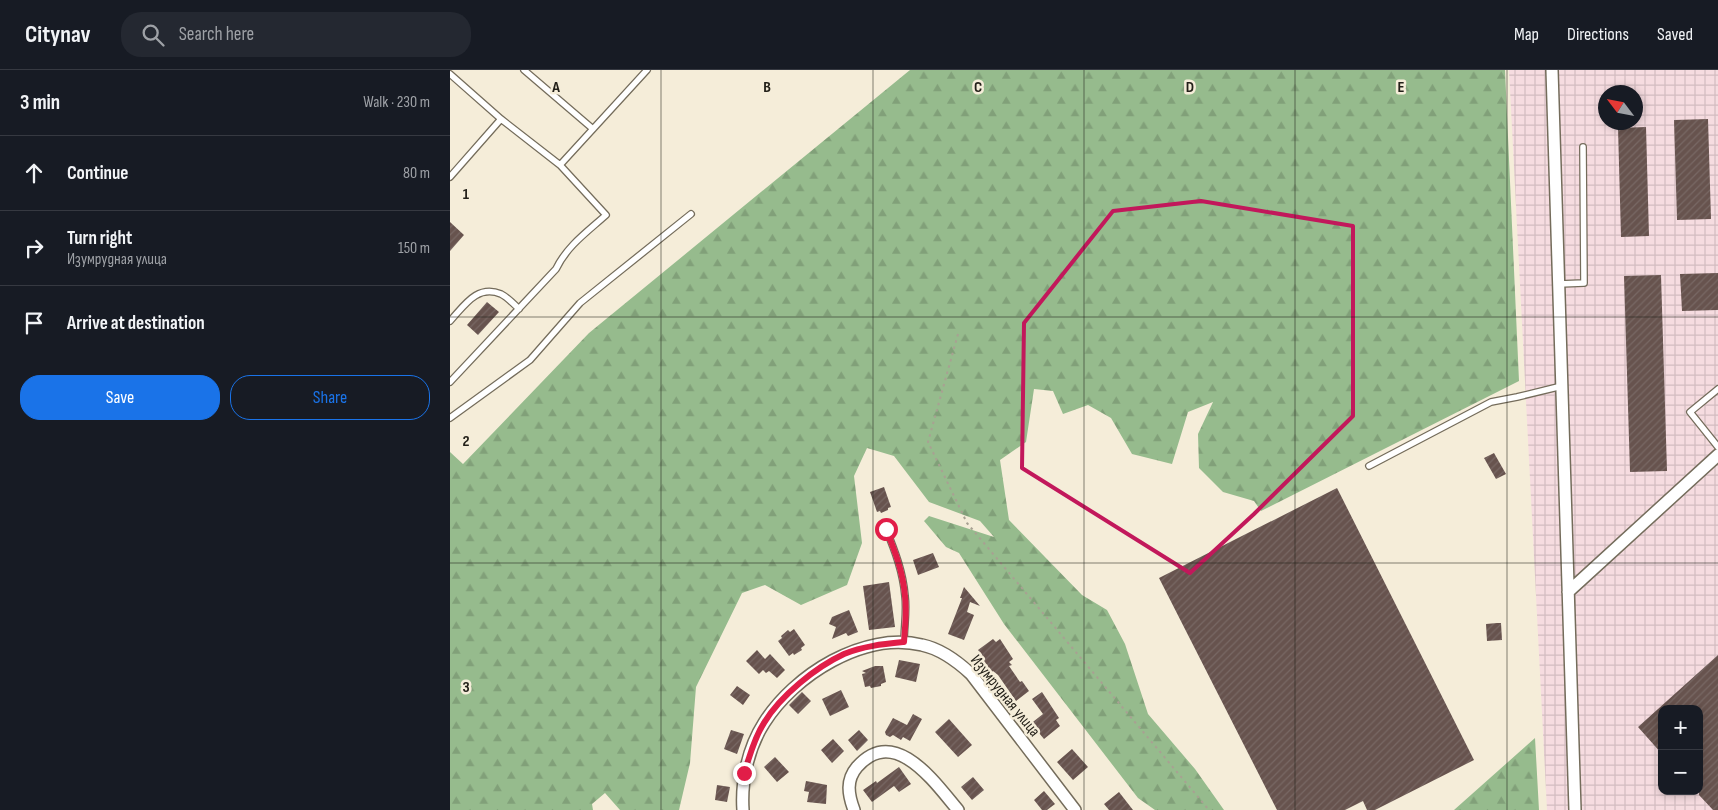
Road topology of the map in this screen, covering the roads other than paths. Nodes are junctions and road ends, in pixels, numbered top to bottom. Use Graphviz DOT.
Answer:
graph roads {
  1 [pos="524,70"];
  2 [pos="647,70"];
  3 [pos="1552,70"];
  4 [pos="450,74"];
  5 [pos="502,119"];
  6 [pos="593,129"];
  7 [pos="1583,147"];
  8 [pos="560,166"];
  9 [pos="450,177"];
  10 [pos="691,214"];
  11 [pos="1559,284"];
  12 [pos="519,309"];
  13 [pos="450,321"];
  14 [pos="450,382"];
  15 [pos="1562,386"];
  16 [pos="1718,389"];
  17 [pos="450,418"];
  18 [pos="1718,447"];
  19 [pos="1718,455"];
  20 [pos="1369,466"];
  21 [pos="886,529"];
  22 [pos="1568,592"];
  23 [pos="904,642"];
  24 [pos="743,810"];
  25 [pos="854,810"];
  26 [pos="958,810"];
  27 [pos="1075,810"];
  28 [pos="1575,810"];
  1 -- 6 [label="lane"];
  2 -- 6 [label="lane"];
  3 -- 11 [label="street"];
  4 -- 5 [label="lane"];
  5 -- 8 [label="lane"];
  5 -- 9 [label="lane"];
  6 -- 8 [label="lane"];
  7 -- 11 [label="lane"];
  8 -- 12 [label="lane"];
  10 -- 17 [label="lane"];
  11 -- 15 [label="street"];
  12 -- 13 [label="lane"];
  12 -- 14 [label="lane"];
  15 -- 20 [label="lane"];
  15 -- 22 [label="street"];
  16 -- 18 [label="lane"];
  19 -- 22 [label="street"];
  21 -- 23 [label="lane"];
  22 -- 28 [label="street"];
  23 -- 24 [label="street, Изумрудная улица"];
  23 -- 27 [label="street, Изумрудная улица"];
  25 -- 26 [label="street"];
}
